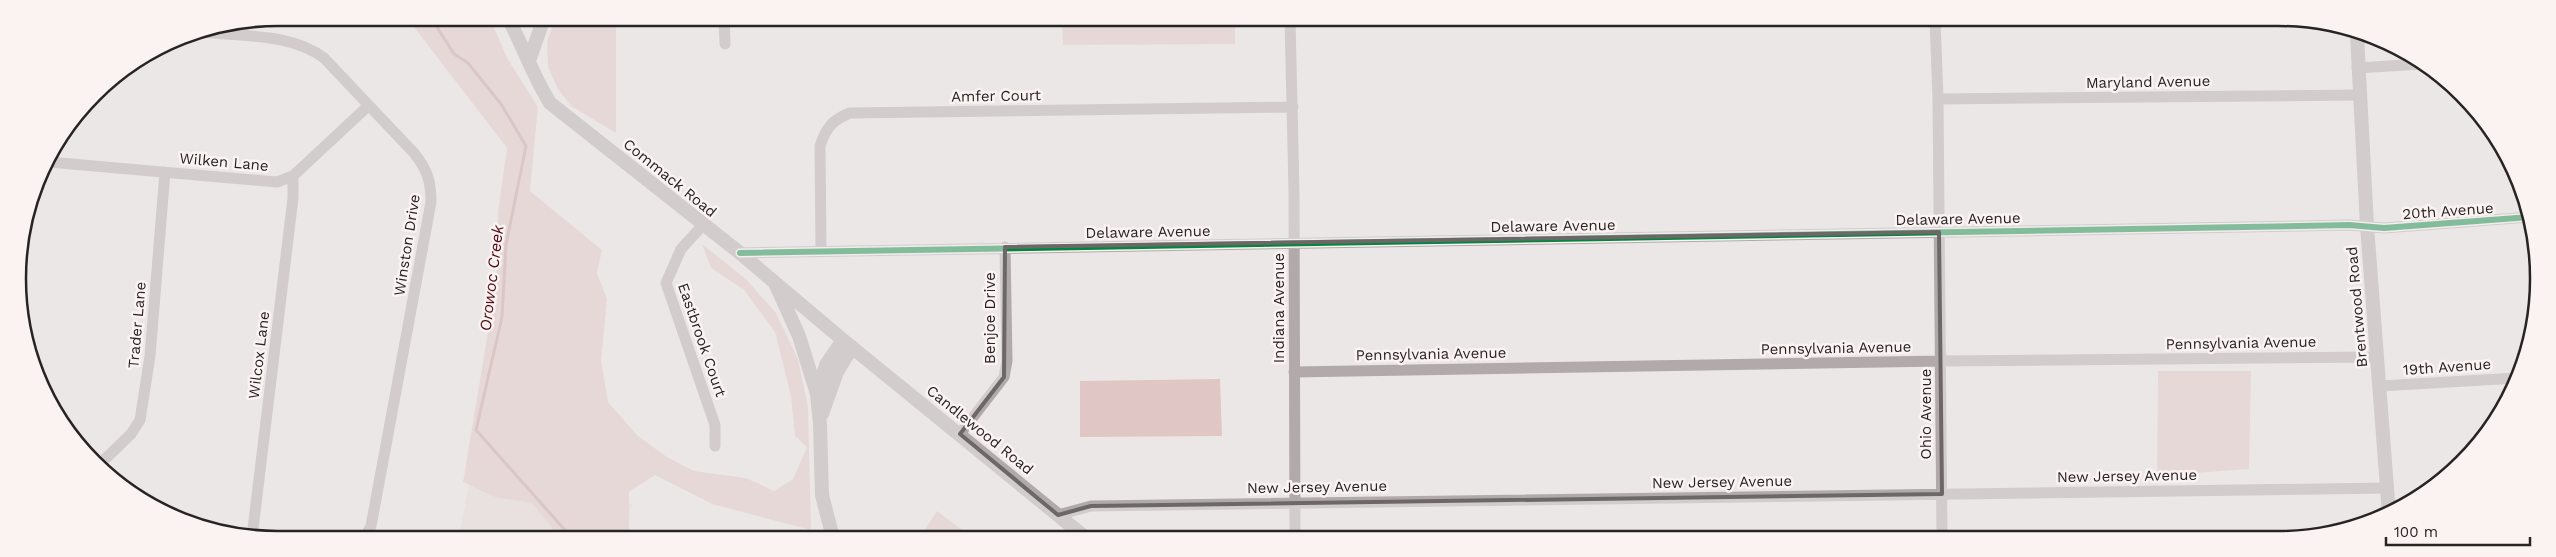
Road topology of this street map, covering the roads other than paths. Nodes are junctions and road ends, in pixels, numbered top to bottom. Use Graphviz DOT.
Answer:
graph roads {
  1 [pos="512,26"];
  2 [pos="541,26"];
  3 [pos="724,26"];
  4 [pos="1290,26"];
  5 [pos="1936,26"];
  6 [pos="219,34"];
  7 [pos="2352,38"];
  8 [pos="2357,39"];
  9 [pos="725,44"];
  10 [pos="529,61"];
  11 [pos="2411,65"];
  12 [pos="2357,68"];
  13 [pos="2359,95"];
  14 [pos="1938,99"];
  15 [pos="368,106"];
  16 [pos="1293,108"];
  17 [pos="54,163"];
  18 [pos="165,172"];
  19 [pos="293,176"];
  20 [pos="2522,218"];
  21 [pos="703,225"];
  22 [pos="2367,226"];
  23 [pos="1939,232"];
  24 [pos="1294,242"];
  25 [pos="1005,247"];
  26 [pos="822,250"];
  27 [pos="740,253"];
  28 [pos="775,282"];
  29 [pos="848,344"];
  30 [pos="2378,357"];
  31 [pos="1941,361"];
  32 [pos="1294,372"];
  33 [pos="2509,378"];
  34 [pos="2380,386"];
  35 [pos="817,394"];
  36 [pos="820,424"];
  37 [pos="960,434"];
  38 [pos="715,446"];
  39 [pos="104,460"];
  40 [pos="2387,488"];
  41 [pos="1942,494"];
  42 [pos="1295,503"];
  43 [pos="2388,505"];
  44 [pos="1058,515"];
  45 [pos="253,529"];
  46 [pos="367,531"];
  47 [pos="831,531"];
  48 [pos="1077,531"];
  49 [pos="1295,531"];
  50 [pos="1942,531"];
  1 -- 10 [label="street, Commack Road"];
  2 -- 10 [label="street"];
  3 -- 9 [label="street"];
  4 -- 16 [label="street, Indiana Avenue"];
  5 -- 14 [label="street, Ohio Avenue"];
  6 -- 15 [label="street, Winston Drive"];
  7 -- 12 [label="street, Brentwood Road"];
  8 -- 12 [label="street, Brentwood Road"];
  10 -- 21 [label="street, Commack Road"];
  11 -- 12 [label="street"];
  12 -- 13 [label="street, Brentwood Road"];
  13 -- 14 [label="street, Maryland Avenue"];
  13 -- 22 [label="street, Brentwood Road"];
  14 -- 23 [label="street, Ohio Avenue"];
  15 -- 19 [label="street"];
  15 -- 46 [label="street, Winston Drive"];
  16 -- 24 [label="street, Indiana Avenue"];
  16 -- 26 [label="street, Amfer Court"];
  17 -- 18 [label="street, Wilken Lane"];
  18 -- 19 [label="street, Wilken Lane"];
  18 -- 39 [label="street, Trader Lane"];
  19 -- 45 [label="street, Wilcox Lane"];
  20 -- 22 [label="street, 20th Avenue"];
  21 -- 27 [label="street, Commack Road"];
  21 -- 38 [label="street, Eastbrook Court"];
  22 -- 23 [label="street, Delaware Avenue"];
  22 -- 30 [label="street, Brentwood Road"];
  23 -- 24 [label="street, Delaware Avenue"];
  23 -- 31 [label="street, Ohio Avenue"];
  24 -- 25 [label="street, Delaware Avenue"];
  24 -- 32 [label="street, Indiana Avenue"];
  25 -- 26 [label="street, Delaware Avenue"];
  25 -- 37 [label="street, Benjoe Drive"];
  26 -- 27 [label="street, Delaware Avenue"];
  27 -- 28 [label="street, Commack Road"];
  28 -- 29 [label="street, Commack Road"];
  28 -- 35 [label="street"];
  29 -- 35 [label="street"];
  29 -- 36 [label="street"];
  29 -- 37 [label="street, Candlewood Road"];
  30 -- 31 [label="street, Pennsylvania Avenue"];
  30 -- 34 [label="street, Brentwood Road"];
  31 -- 32 [label="street, Pennsylvania Avenue"];
  31 -- 41 [label="street, Ohio Avenue"];
  32 -- 42 [label="street, Indiana Avenue"];
  33 -- 34 [label="street, 19th Avenue"];
  34 -- 40 [label="street, Brentwood Road"];
  35 -- 36 [label="street"];
  36 -- 47 [label="street"];
  37 -- 44 [label="street, Candlewood Road"];
  40 -- 41 [label="street, New Jersey Avenue"];
  40 -- 43 [label="street, Brentwood Road"];
  41 -- 42 [label="street, New Jersey Avenue"];
  41 -- 50 [label="street, Ohio Avenue"];
  42 -- 44 [label="street, New Jersey Avenue"];
  42 -- 49 [label="street, Indiana Avenue"];
  44 -- 48 [label="street, Candlewood Road"];
}
